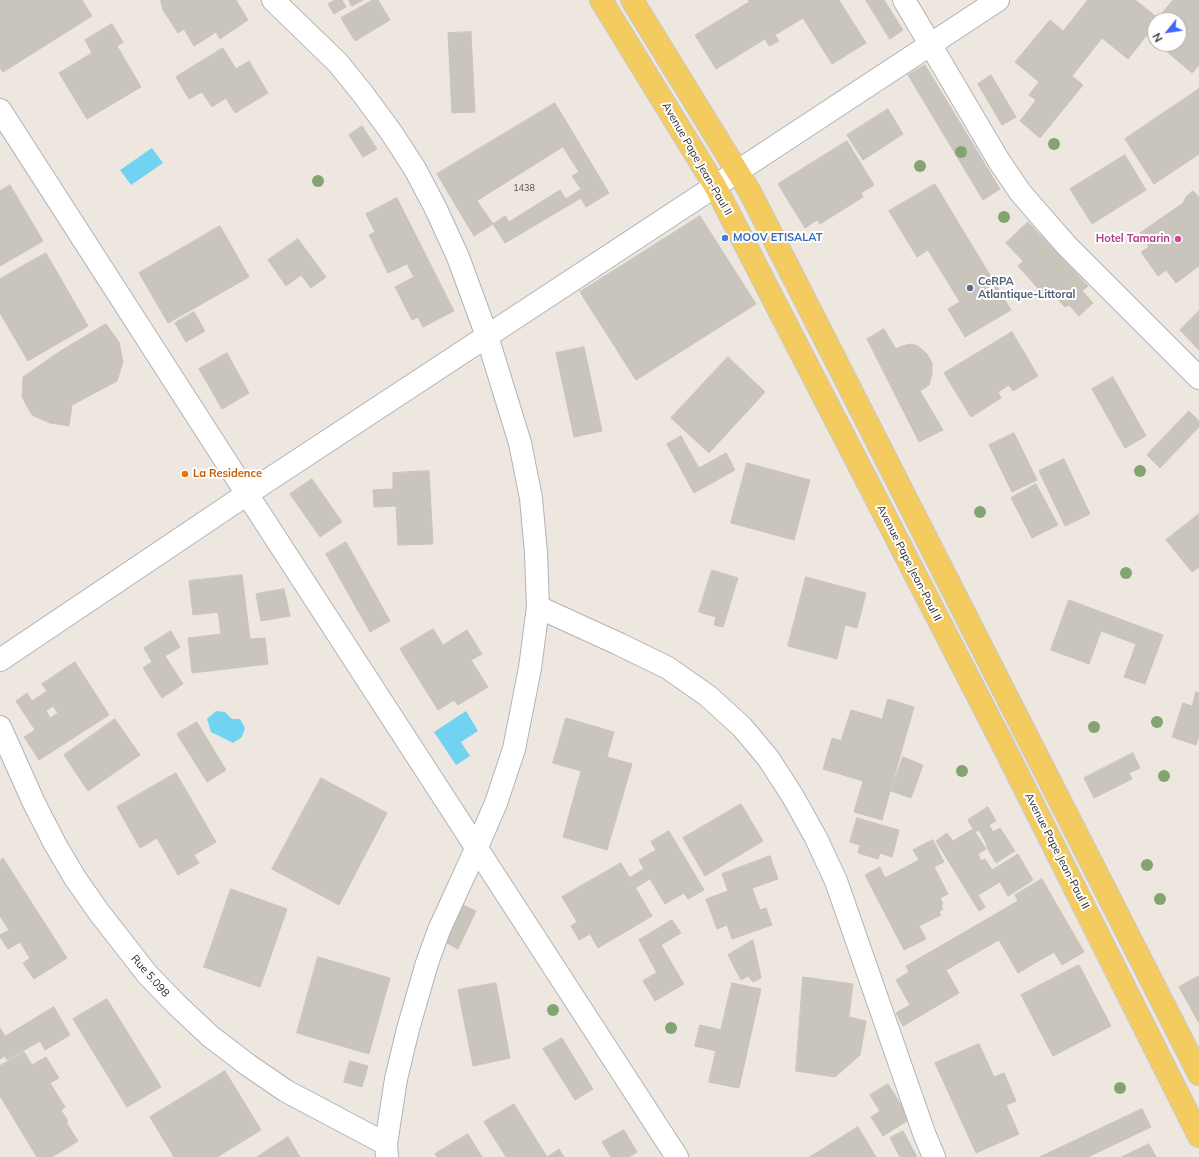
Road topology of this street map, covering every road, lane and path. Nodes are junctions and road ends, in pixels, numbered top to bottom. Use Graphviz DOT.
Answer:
graph roads {
  1 [pos="272,0"];
  2 [pos="601,0"];
  3 [pos="632,0"];
  4 [pos="904,0"];
  5 [pos="998,0"];
  6 [pos="930,44"];
  7 [pos="0,110"];
  8 [pos="737,172"];
  9 [pos="715,186"];
  10 [pos="487,336"];
  11 [pos="1199,378"];
  12 [pos="247,494"];
  13 [pos="538,607"];
  14 [pos="0,660"];
  15 [pos="0,727"];
  16 [pos="476,849"];
  17 [pos="1199,1074"];
  18 [pos="1199,1136"];
  19 [pos="387,1151"];
  20 [pos="677,1157"];
  21 [pos="934,1157"];
  1 -- 10 [label="street"];
  2 -- 9 [label="main road, Avenue Pape Jean-Paul II"];
  3 -- 8 [label="main road"];
  4 -- 6 [label="street"];
  5 -- 6 [label="street"];
  6 -- 8 [label="street"];
  6 -- 11 [label="street"];
  7 -- 12 [label="street"];
  8 -- 9 [label="street"];
  8 -- 17 [label="main road"];
  9 -- 10 [label="street"];
  9 -- 18 [label="main road, Avenue Pape Jean-Paul II"];
  10 -- 12 [label="street"];
  10 -- 13 [label="street"];
  12 -- 14 [label="street"];
  12 -- 16 [label="street"];
  13 -- 16 [label="street"];
  13 -- 21 [label="street"];
  15 -- 19 [label="street, Rue 5.098"];
  16 -- 19 [label="street"];
  16 -- 20 [label="street"];
}
